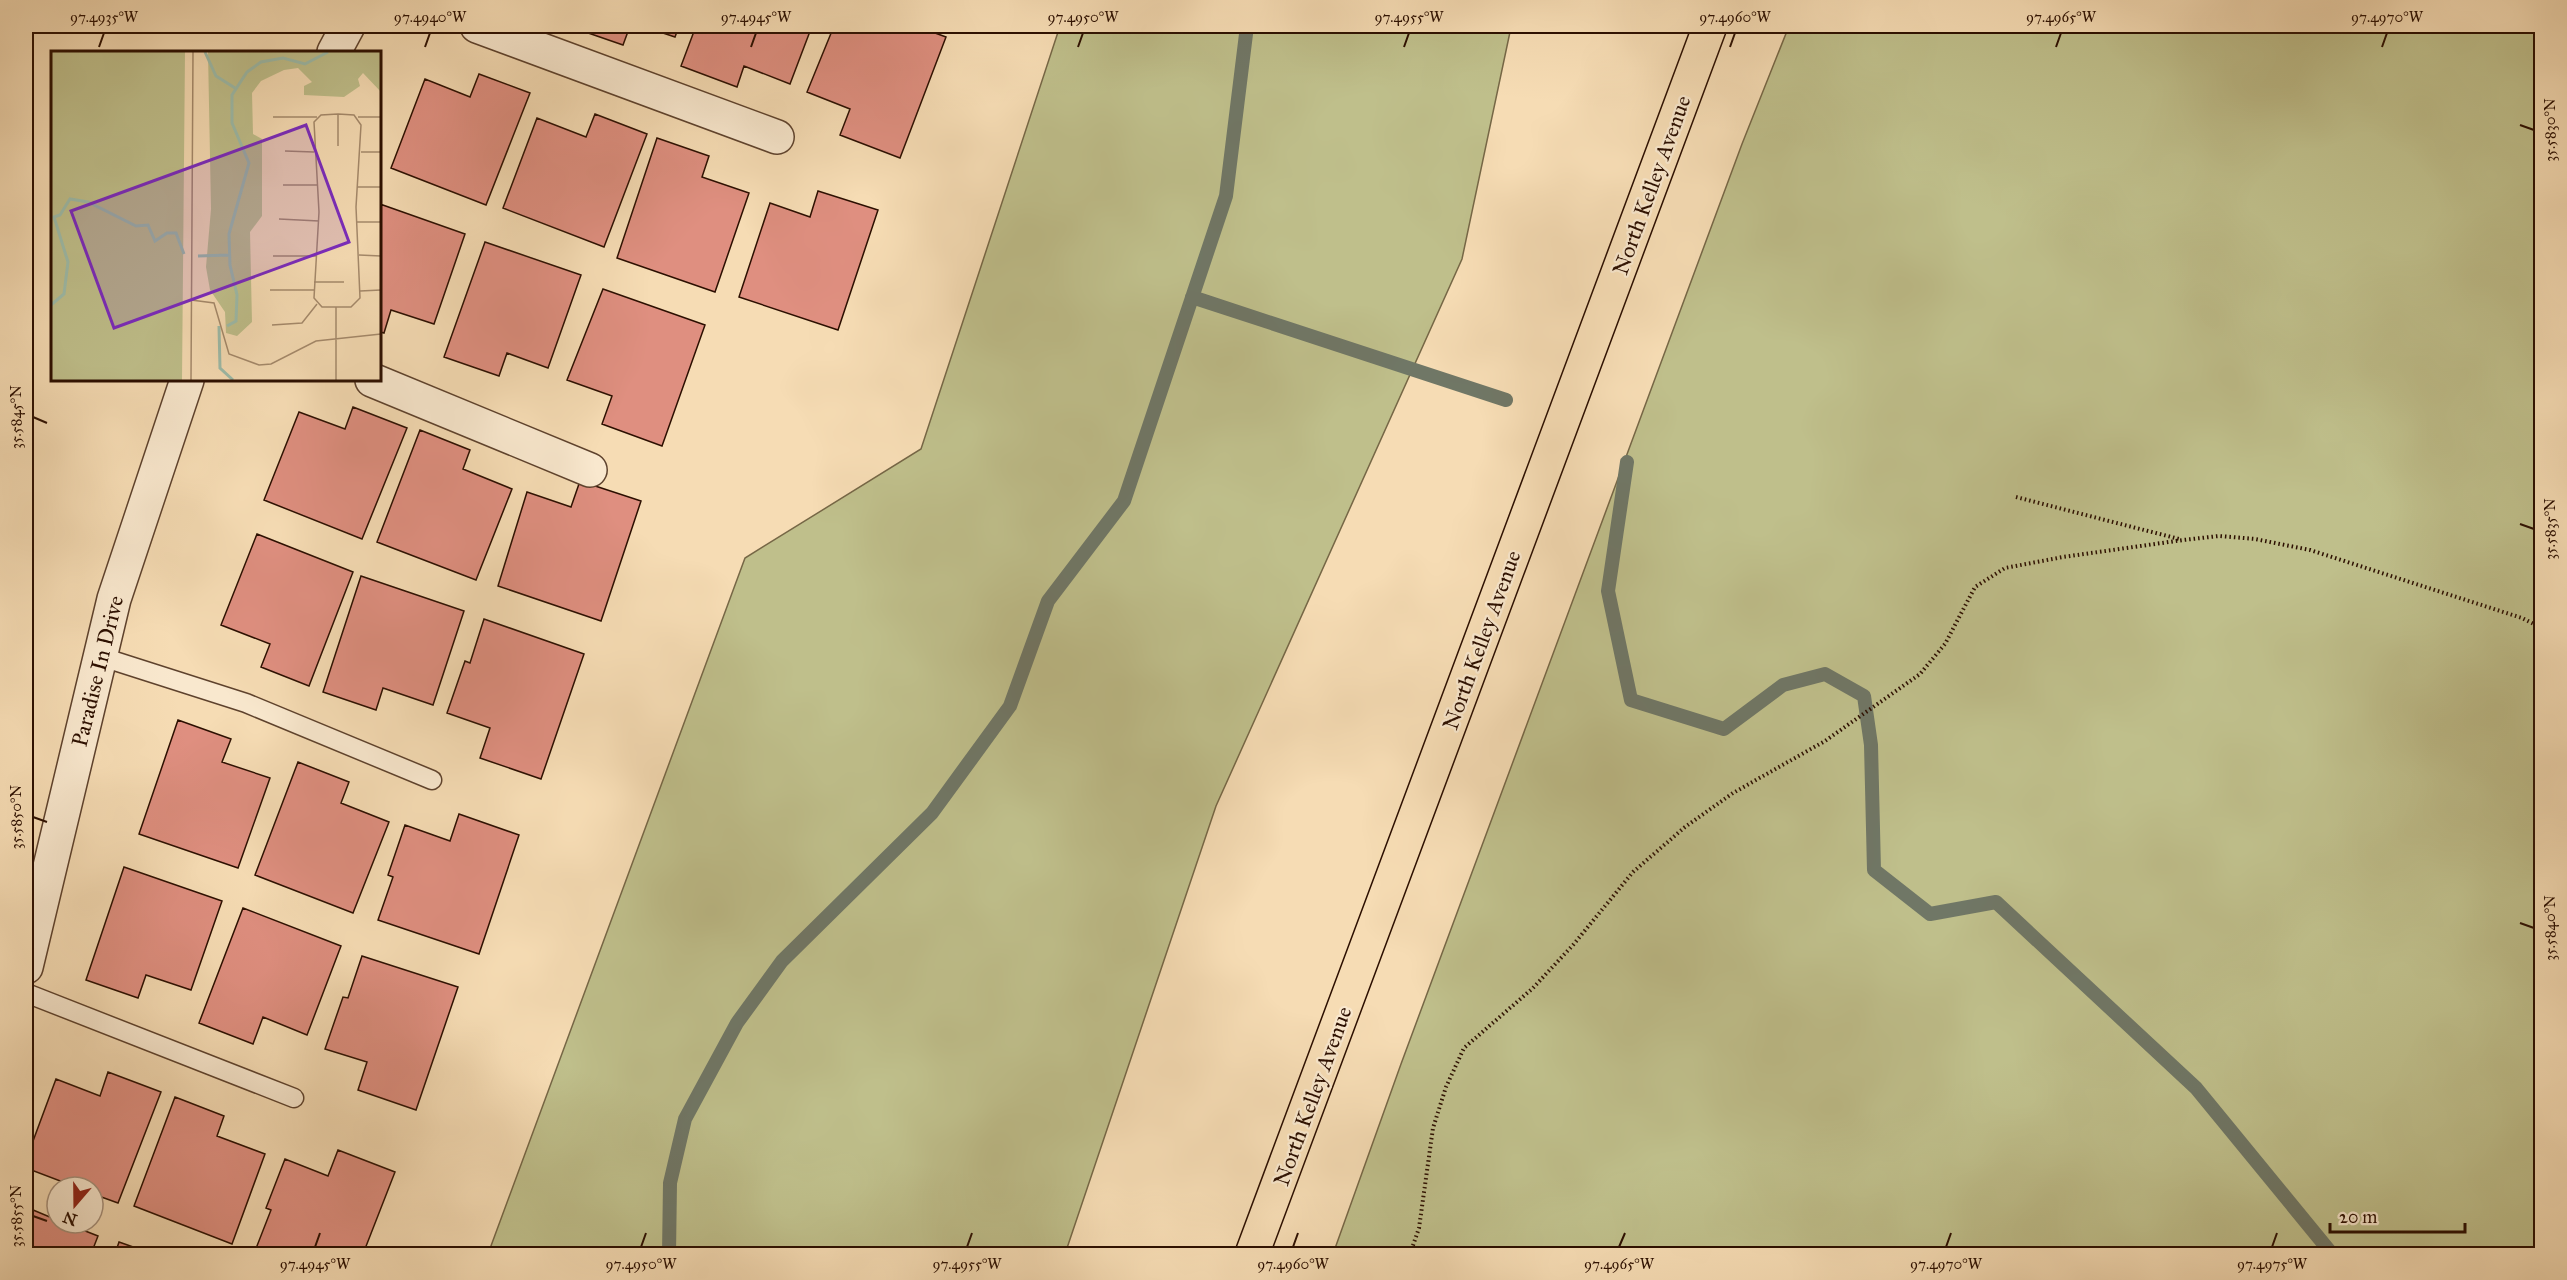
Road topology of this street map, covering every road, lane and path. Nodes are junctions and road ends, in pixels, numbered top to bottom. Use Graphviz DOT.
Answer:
graph roads {
  1 [pos="348,26"];
  2 [pos="477,26"];
  3 [pos="1710,26"];
  4 [pos="335,51"];
  5 [pos="777,136"];
  6 [pos="187,381"];
  7 [pos="374,381"];
  8 [pos="590,470"];
  9 [pos="2016,497"];
  10 [pos="2183,540"];
  11 [pos="2541,627"];
  12 [pos="99,656"];
  13 [pos="432,780"];
  14 [pos="26,967"];
  15 [pos="26,993"];
  16 [pos="294,1098"];
  17 [pos="1252,1254"];
  18 [pos="1410,1254"];
  1 -- 4 [label="street"];
  2 -- 5 [label="street"];
  3 -- 17 [label="main road, North Kelley Avenue"];
  6 -- 12 [label="street, Paradise In Drive"];
  7 -- 8 [label="street"];
  9 -- 10 [label="path"];
  10 -- 11 [label="path"];
  10 -- 18 [label="path"];
  12 -- 13 [label="lane"];
  12 -- 14 [label="street, Paradise In Drive"];
  15 -- 16 [label="lane"];
}
